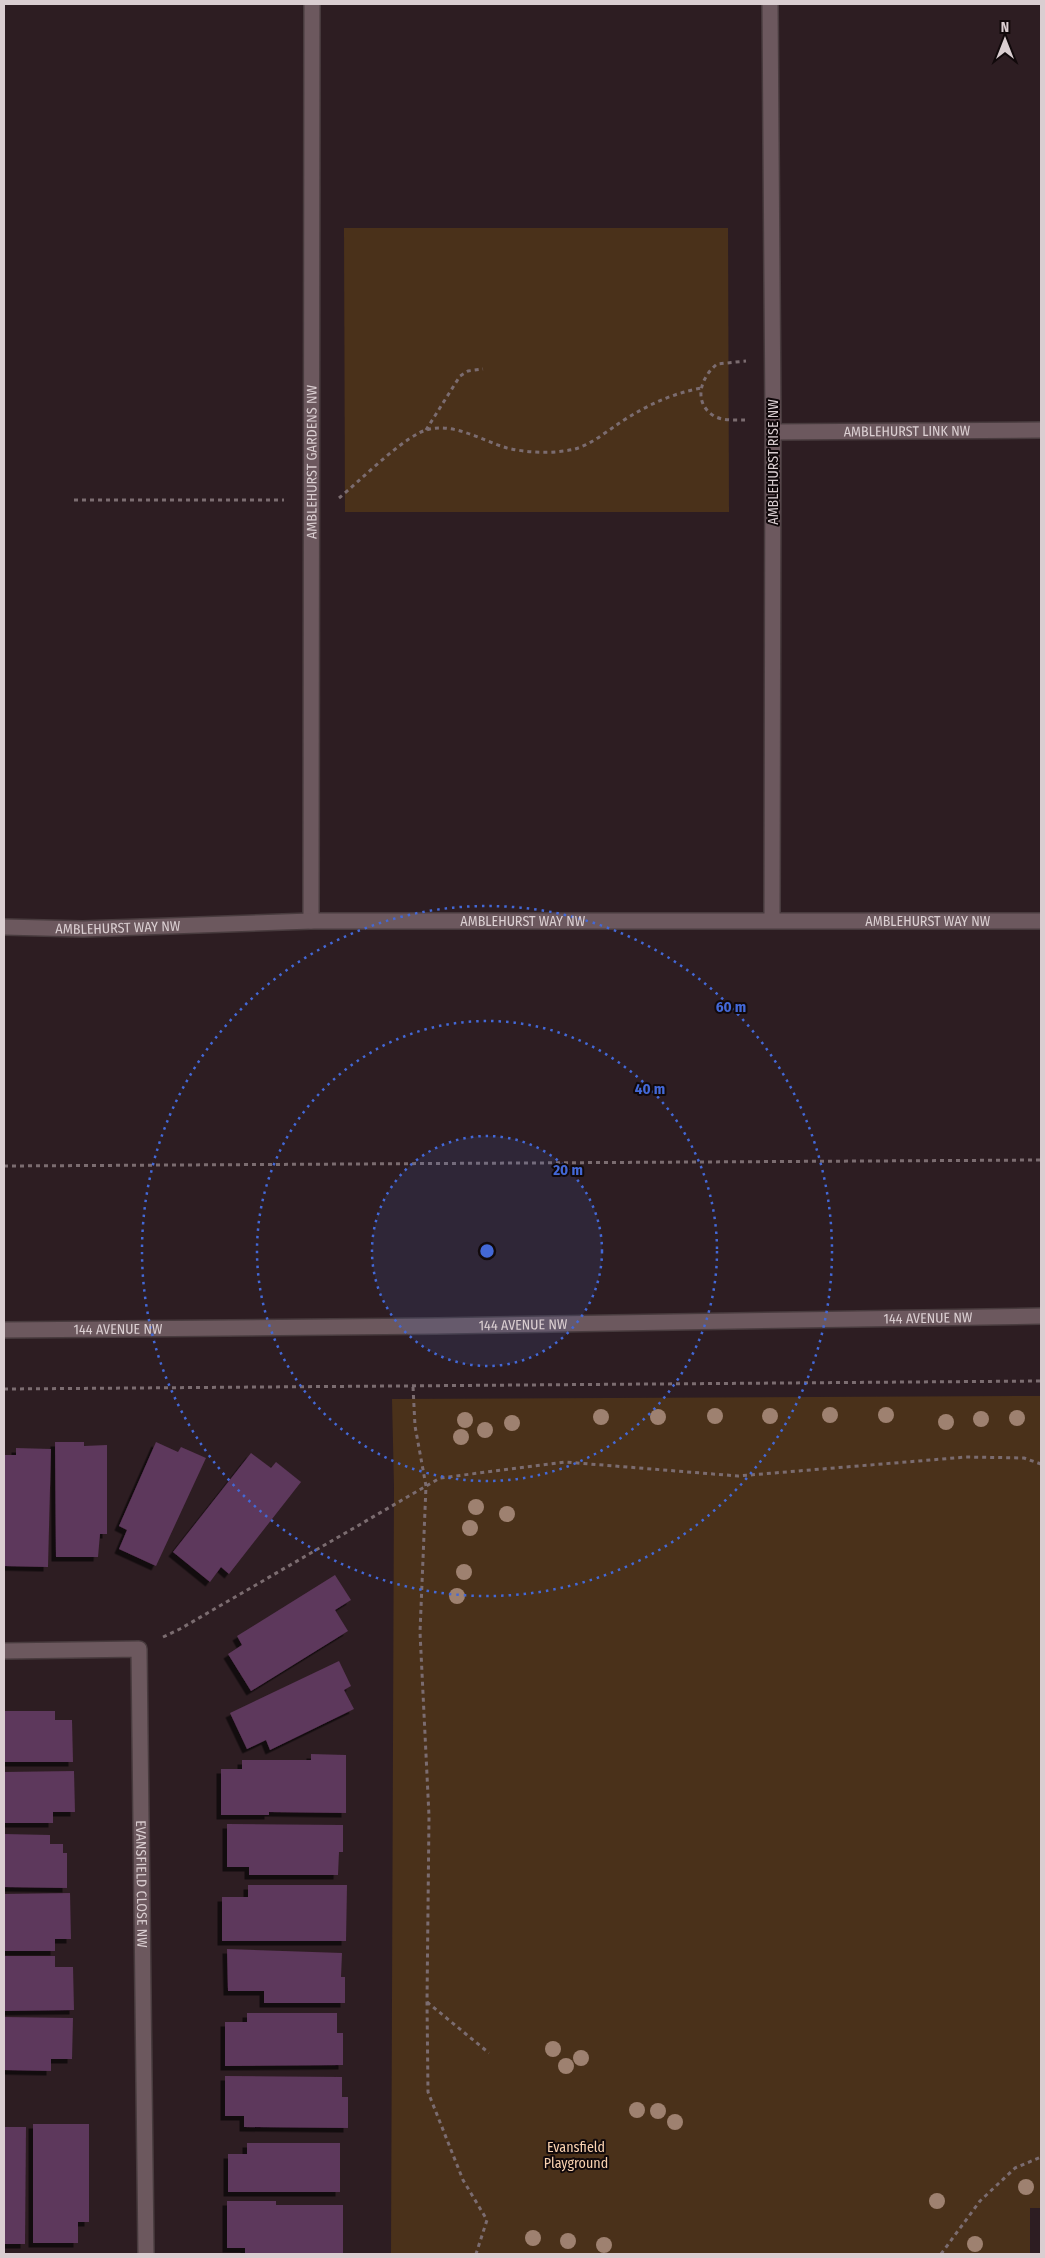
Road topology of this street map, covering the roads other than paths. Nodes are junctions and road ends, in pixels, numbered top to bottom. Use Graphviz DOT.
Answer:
graph roads {
  1 [pos="312,4"];
  2 [pos="770,4"];
  3 [pos="773,426"];
  4 [pos="1041,430"];
  5 [pos="772,920"];
  6 [pos="311,921"];
  7 [pos="1041,921"];
  8 [pos="4,927"];
  9 [pos="1041,1316"];
  10 [pos="4,1330"];
  11 [pos="4,1651"];
  12 [pos="146,2254"];
  1 -- 6 [label="street, AMBLEHURST GARDENS NW"];
  2 -- 3 [label="street, AMBLEHURST RISE NW"];
  3 -- 4 [label="street, AMBLEHURST LINK NW"];
  3 -- 5 [label="street, AMBLEHURST RISE NW"];
  5 -- 6 [label="street, AMBLEHURST WAY NW"];
  5 -- 7 [label="street, AMBLEHURST WAY NW"];
  6 -- 8 [label="street, AMBLEHURST WAY NW"];
  9 -- 10 [label="street, 144 AVENUE NW"];
  11 -- 12 [label="street, EVANSFIELD CLOSE NW"];
}
